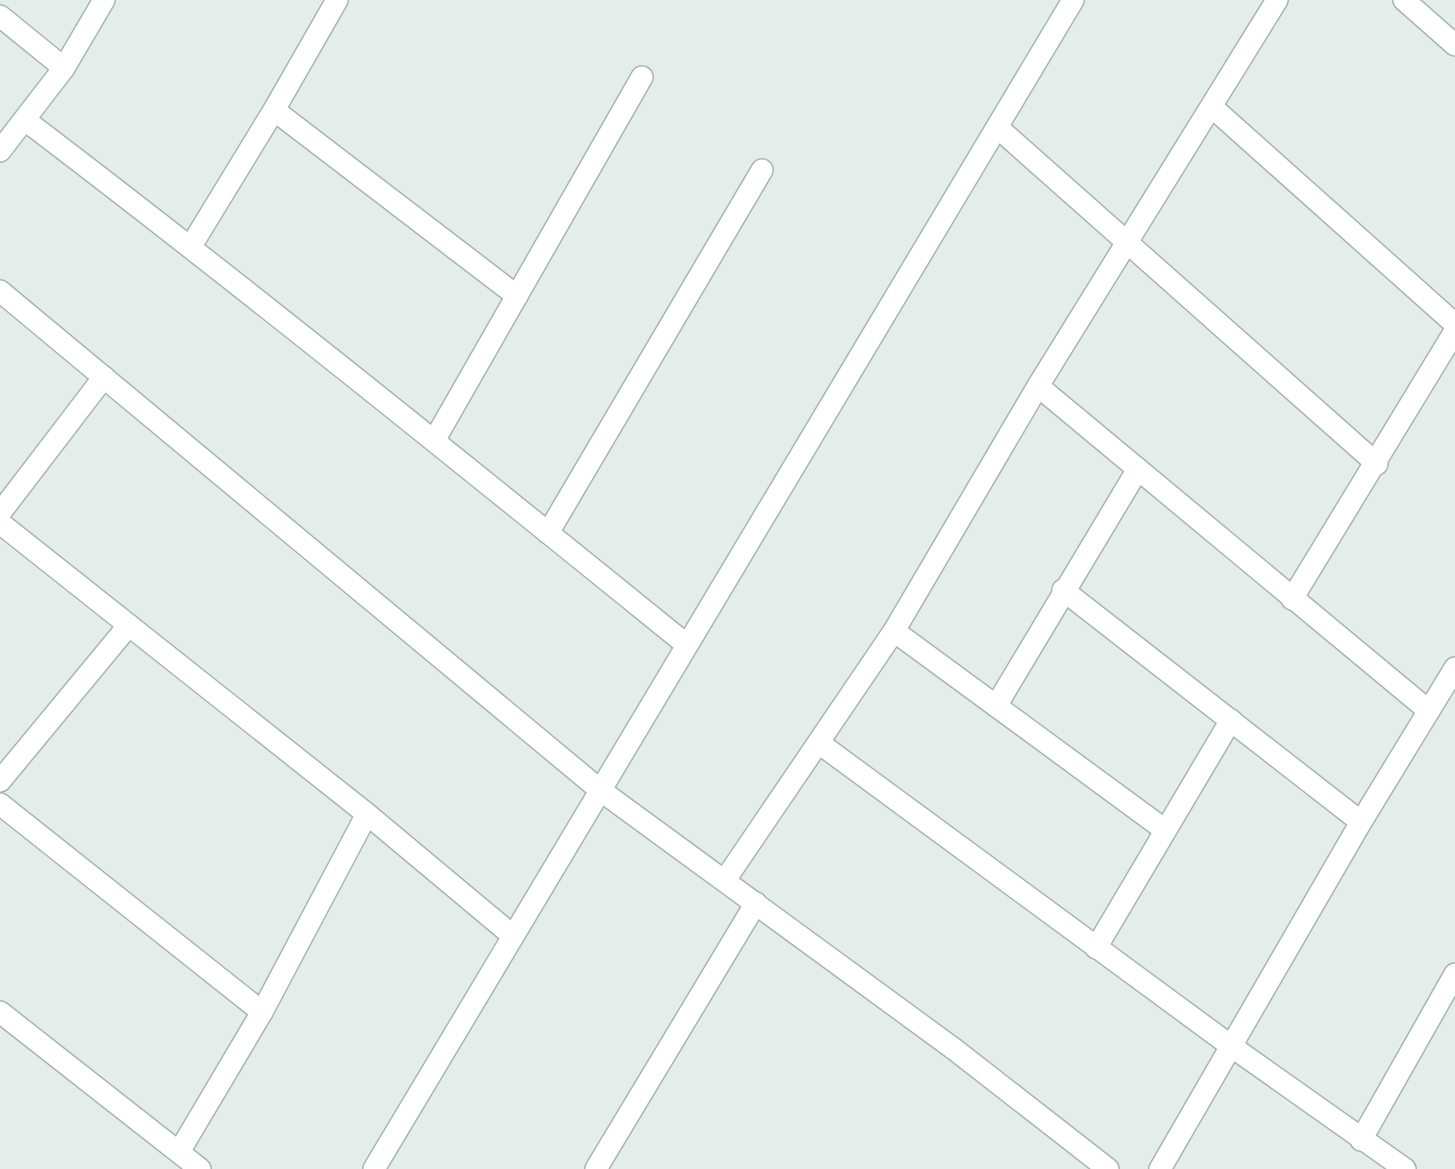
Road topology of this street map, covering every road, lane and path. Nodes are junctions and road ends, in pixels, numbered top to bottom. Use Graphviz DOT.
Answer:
graph roads {
  1 [pos="104,0"];
  2 [pos="337,0"];
  3 [pos="1073,0"];
  4 [pos="1277,0"];
  5 [pos="1404,0"];
  6 [pos="0,16"];
  7 [pos="1455,45"];
  8 [pos="64,68"];
  9 [pos="642,77"];
  10 [pos="1212,107"];
  11 [pos="274,110"];
  12 [pos="25,120"];
  13 [pos="997,127"];
  14 [pos="0,151"];
  15 [pos="762,170"];
  16 [pos="1127,242"];
  17 [pos="191,246"];
  18 [pos="0,291"];
  19 [pos="517,296"];
  20 [pos="1455,324"];
  21 [pos="1455,331"];
  22 [pos="104,377"];
  23 [pos="1038,386"];
  24 [pos="435,439"];
  25 [pos="1377,464"];
  26 [pos="1138,469"];
  27 [pos="0,513"];
  28 [pos="0,523"];
  29 [pos="548,533"];
  30 [pos="1063,590"];
  31 [pos="1292,599"];
  32 [pos="129,625"];
  33 [pos="894,631"];
  34 [pos="687,645"];
  35 [pos="1455,668"];
  36 [pos="996,706"];
  37 [pos="1429,711"];
  38 [pos="1231,720"];
  39 [pos="820,743"];
  40 [pos="0,781"];
  41 [pos="600,790"];
  42 [pos="0,804"];
  43 [pos="366,814"];
  44 [pos="1361,822"];
  45 [pos="1165,830"];
  46 [pos="725,880"];
  47 [pos="756,903"];
  48 [pos="513,936"];
  49 [pos="1096,948"];
  50 [pos="1455,974"];
  51 [pos="0,1012"];
  52 [pos="262,1012"];
  53 [pos="1231,1046"];
  54 [pos="1361,1140"];
  55 [pos="179,1152"];
  56 [pos="200,1169"];
  57 [pos="374,1169"];
  58 [pos="596,1169"];
  59 [pos="1108,1169"];
  60 [pos="1160,1169"];
  61 [pos="1405,1169"];
  1 -- 8 [label="street"];
  2 -- 11 [label="street"];
  3 -- 13 [label="street"];
  4 -- 10 [label="street"];
  5 -- 7 [label="street"];
  6 -- 8 [label="street"];
  8 -- 12 [label="street"];
  9 -- 19 [label="street"];
  10 -- 16 [label="street"];
  10 -- 20 [label="street"];
  11 -- 17 [label="street"];
  11 -- 19 [label="street"];
  12 -- 14 [label="street"];
  12 -- 17 [label="street"];
  13 -- 16 [label="street"];
  13 -- 34 [label="street"];
  15 -- 29 [label="street"];
  16 -- 23 [label="street"];
  16 -- 25 [label="street"];
  17 -- 24 [label="street"];
  18 -- 22 [label="street"];
  19 -- 24 [label="street"];
  21 -- 25 [label="street"];
  22 -- 27 [label="street"];
  22 -- 41 [label="street"];
  23 -- 26 [label="street"];
  23 -- 33 [label="street"];
  24 -- 29 [label="street"];
  25 -- 31 [label="street"];
  26 -- 30 [label="street"];
  26 -- 31 [label="street"];
  28 -- 32 [label="street"];
  29 -- 34 [label="street"];
  30 -- 36 [label="street"];
  30 -- 38 [label="street"];
  31 -- 37 [label="street"];
  32 -- 40 [label="street"];
  32 -- 43 [label="street"];
  33 -- 36 [label="street"];
  33 -- 39 [label="street"];
  34 -- 41 [label="street"];
  35 -- 37 [label="street"];
  36 -- 45 [label="street"];
  37 -- 44 [label="street"];
  38 -- 44 [label="street"];
  38 -- 45 [label="street"];
  39 -- 46 [label="street"];
  39 -- 49 [label="street"];
  41 -- 46 [label="street"];
  41 -- 48 [label="street"];
  42 -- 52 [label="street"];
  43 -- 48 [label="street"];
  43 -- 52 [label="street"];
  44 -- 53 [label="street"];
  45 -- 49 [label="street"];
  46 -- 47 [label="street"];
  47 -- 58 [label="street"];
  47 -- 59 [label="street"];
  48 -- 57 [label="street"];
  49 -- 53 [label="street"];
  50 -- 54 [label="street"];
  51 -- 55 [label="street"];
  52 -- 55 [label="street"];
  53 -- 54 [label="street"];
  53 -- 60 [label="street"];
  54 -- 61 [label="street"];
  55 -- 56 [label="street"];
}
